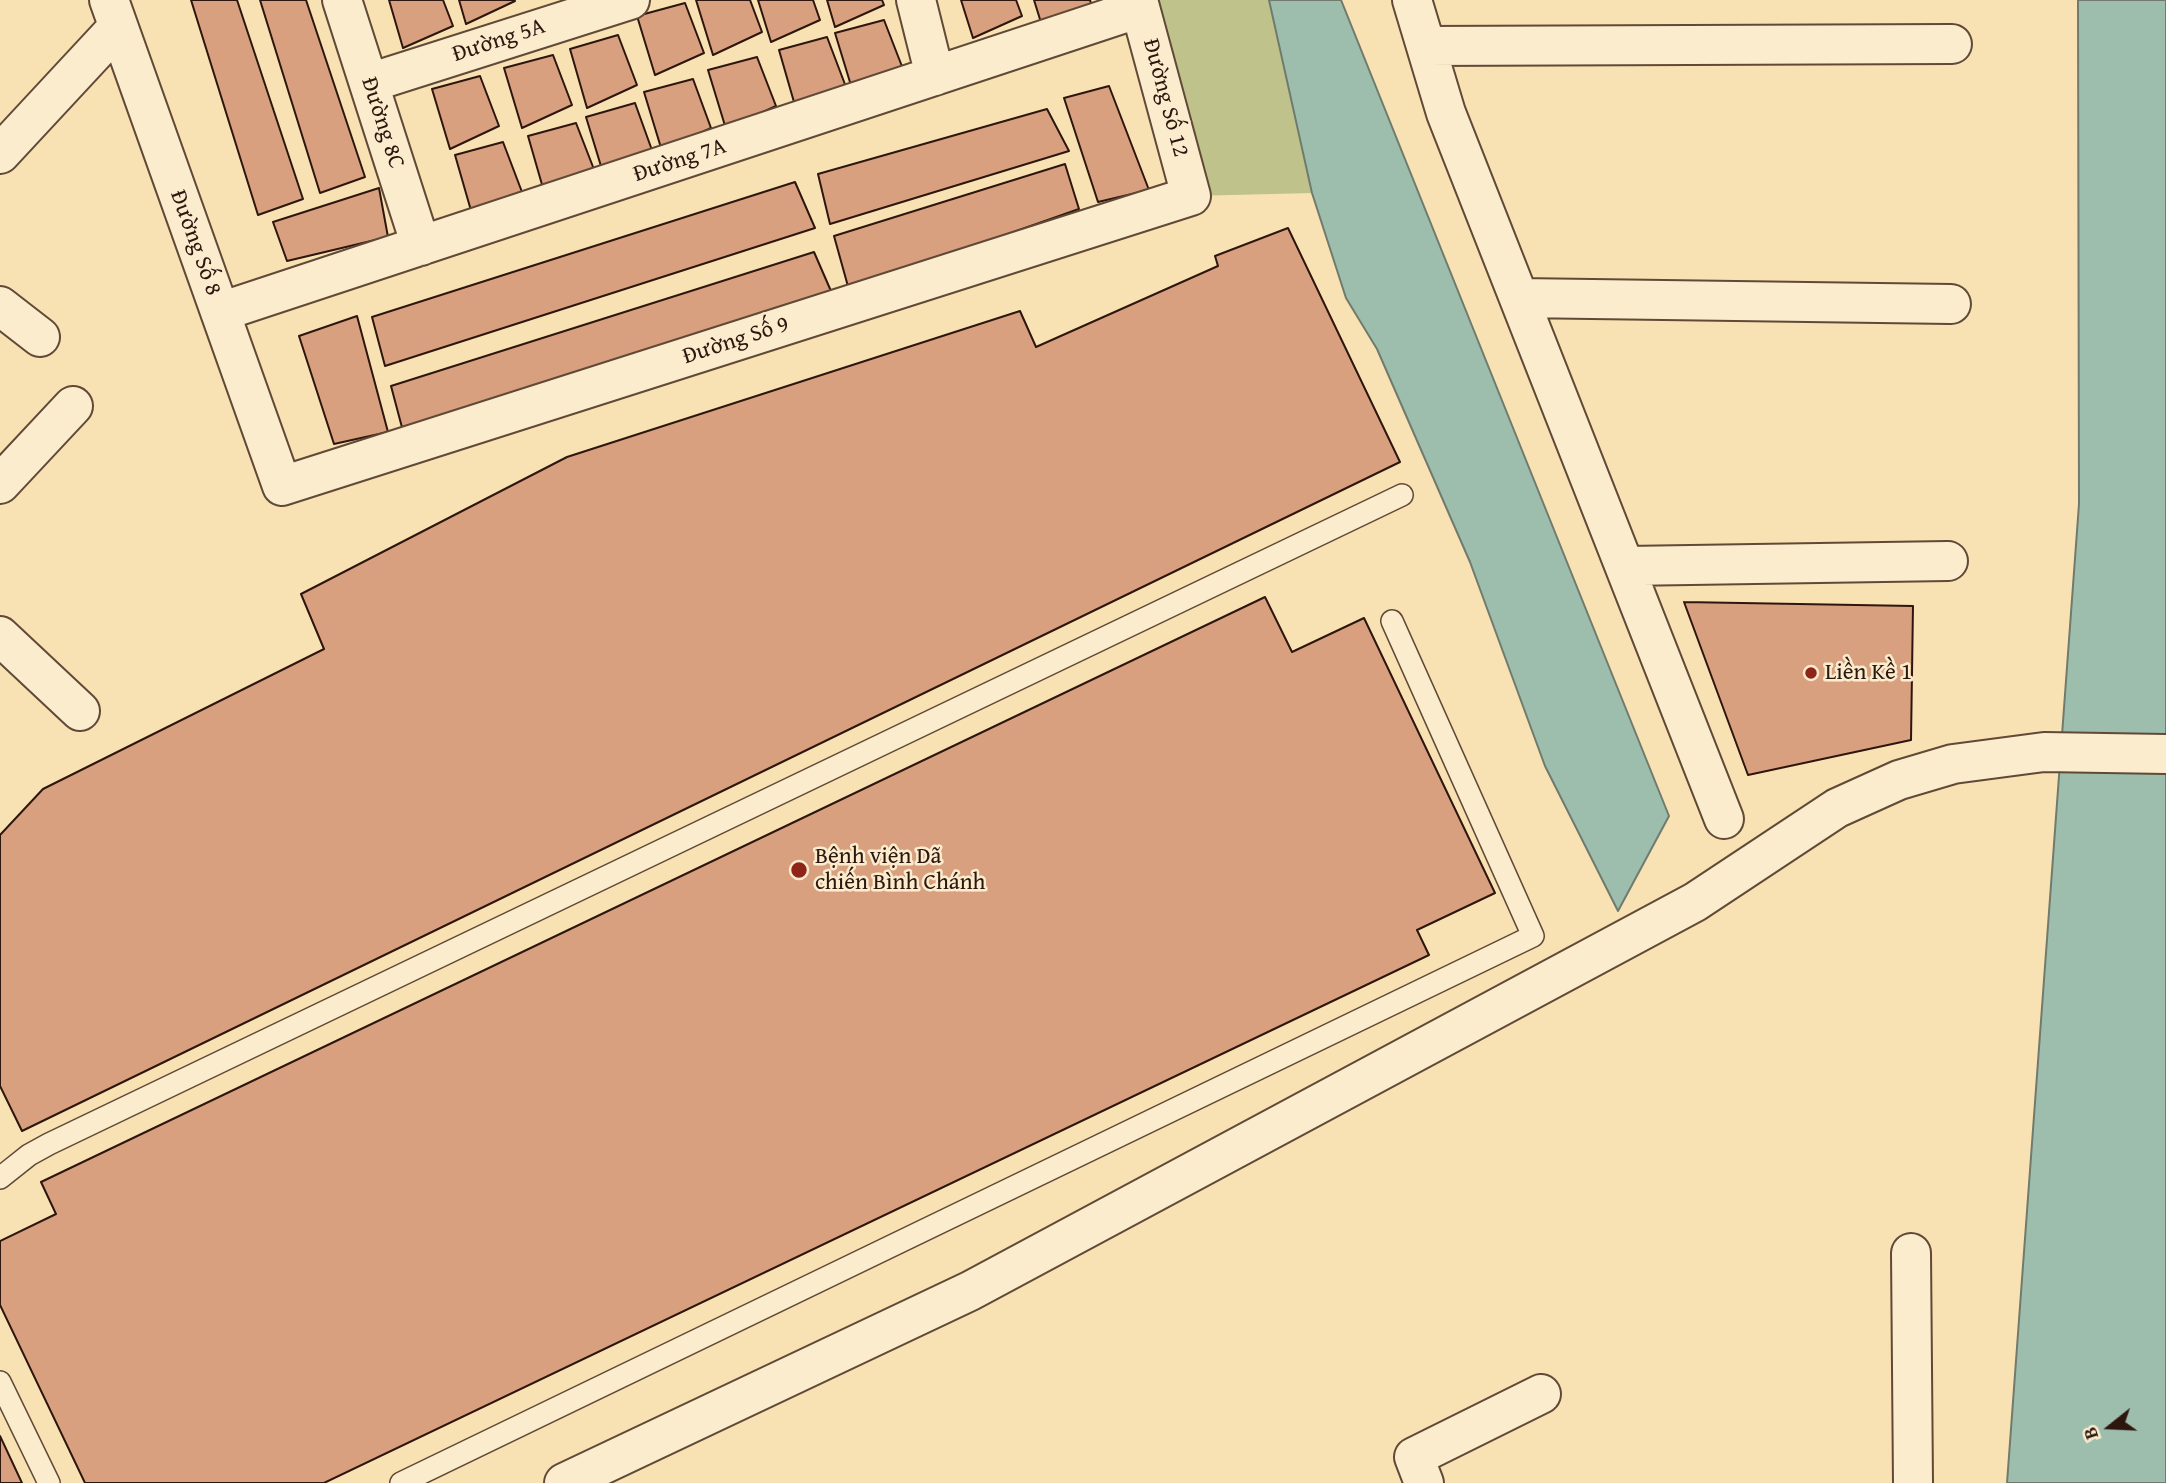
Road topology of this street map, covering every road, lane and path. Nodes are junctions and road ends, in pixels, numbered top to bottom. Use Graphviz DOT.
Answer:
graph roads {
  1 [pos="342,0"];
  2 [pos="630,0"];
  3 [pos="916,0"];
  4 [pos="1412,0"];
  5 [pos="1139,4"];
  6 [pos="114,14"];
  7 [pos="525,16"];
  8 [pos="1952,44"];
  9 [pos="1426,46"];
  10 [pos="935,76"];
  11 [pos="369,83"];
  12 [pos="0,154"];
  13 [pos="1191,196"];
  14 [pos="421,246"];
  15 [pos="1520,298"];
  16 [pos="1951,304"];
  17 [pos="0,306"];
  18 [pos="220,312"];
  19 [pos="40,337"];
  20 [pos="73,406"];
  21 [pos="0,484"];
  22 [pos="282,486"];
  23 [pos="1402,495"];
  24 [pos="1948,561"];
  25 [pos="1626,566"];
  26 [pos="1392,621"];
  27 [pos="0,636"];
  28 [pos="80,710"];
  29 [pos="2166,754"];
  30 [pos="1724,819"];
  31 [pos="0,1178"];
  32 [pos="1911,1253"];
  33 [pos="0,1382"];
  34 [pos="1541,1394"];
  35 [pos="49,1483"];
  36 [pos="401,1483"];
  37 [pos="564,1483"];
  38 [pos="1424,1483"];
  39 [pos="1913,1483"];
  1 -- 11 [label="street, Đường 8C"];
  2 -- 7 [label="street, Đường 5A"];
  3 -- 10 [label="street"];
  4 -- 9 [label="street"];
  5 -- 10 [label="street, Đường 7A"];
  5 -- 13 [label="street, Đường Số 12"];
  6 -- 12 [label="street"];
  6 -- 18 [label="street, Đường Số 8"];
  7 -- 11 [label="street, Đường 5A"];
  8 -- 9 [label="street"];
  9 -- 15 [label="street"];
  10 -- 14 [label="street, Đường 7A"];
  11 -- 14 [label="street, Đường 8C"];
  13 -- 22 [label="street, Đường Số 9"];
  14 -- 18 [label="street, Đường 7A"];
  15 -- 16 [label="street"];
  15 -- 25 [label="street"];
  17 -- 19 [label="street"];
  18 -- 22 [label="street, Đường Số 8"];
  20 -- 21 [label="street"];
  23 -- 31 [label="lane"];
  24 -- 25 [label="street"];
  25 -- 30 [label="street"];
  26 -- 36 [label="lane"];
  27 -- 28 [label="street"];
  29 -- 37 [label="street"];
  32 -- 39 [label="street"];
  33 -- 35 [label="lane"];
  34 -- 38 [label="street"];
}
